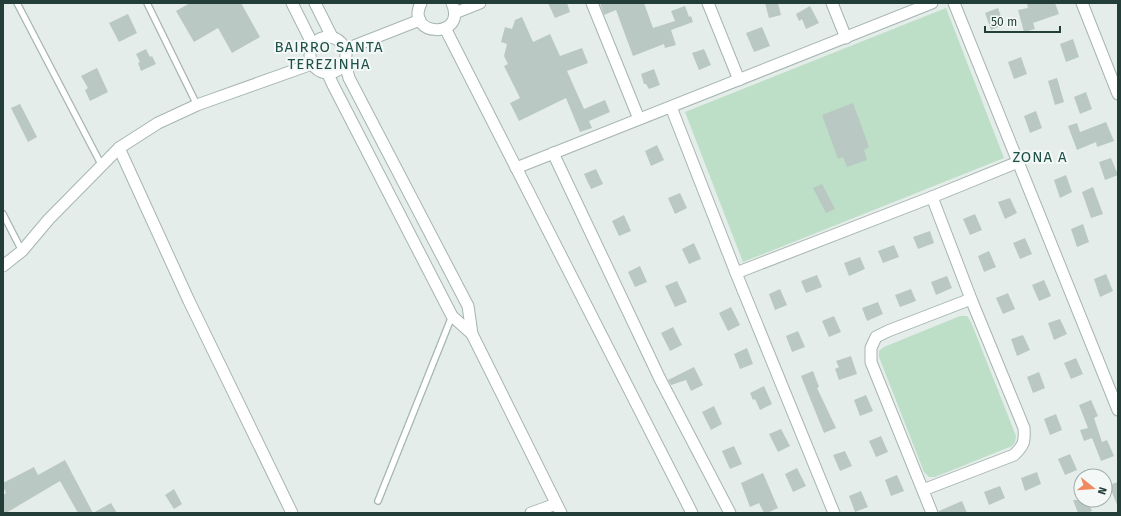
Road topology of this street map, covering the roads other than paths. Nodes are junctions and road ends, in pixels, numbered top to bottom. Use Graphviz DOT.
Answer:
graph roads {
  1 [pos="17,3"];
  2 [pos="147,3"];
  3 [pos="292,3"];
  4 [pos="315,3"];
  5 [pos="421,3"];
  6 [pos="480,3"];
  7 [pos="592,3"];
  8 [pos="708,3"];
  9 [pos="832,3"];
  10 [pos="932,3"];
  11 [pos="954,3"];
  12 [pos="1082,3"];
  13 [pos="454,8"];
  14 [pos="420,20"];
  15 [pos="445,28"];
  16 [pos="332,37"];
  17 [pos="846,38"];
  18 [pos="313,45"];
  19 [pos="346,49"];
  20 [pos="312,64"];
  21 [pos="345,64"];
  22 [pos="328,74"];
  23 [pos="738,80"];
  24 [pos="1118,94"];
  25 [pos="197,105"];
  26 [pos="671,107"];
  27 [pos="639,119"];
  28 [pos="120,148"];
  29 [pos="553,153"];
  30 [pos="1018,162"];
  31 [pos="102,166"];
  32 [pos="516,168"];
  33 [pos="932,197"];
  34 [pos="3,214"];
  35 [pos="22,252"];
  36 [pos="3,266"];
  37 [pos="736,273"];
  38 [pos="971,299"];
  39 [pos="468,306"];
  40 [pos="452,316"];
  41 [pos="472,334"];
  42 [pos="1118,410"];
  43 [pos="923,490"];
  44 [pos="378,501"];
  45 [pos="558,508"];
  46 [pos="292,513"];
  47 [pos="530,513"];
  48 [pos="692,513"];
  49 [pos="730,513"];
  50 [pos="834,513"];
  51 [pos="932,513"];
  1 -- 31 [label="lane"];
  2 -- 25 [label="lane"];
  3 -- 18 [label="street"];
  4 -- 16 [label="street"];
  5 -- 14 [label="street"];
  6 -- 13 [label="street"];
  7 -- 27 [label="street"];
  8 -- 23 [label="street"];
  9 -- 17 [label="street"];
  10 -- 17 [label="street"];
  11 -- 30 [label="street"];
  12 -- 24 [label="street"];
  13 -- 15 [label="street"];
  14 -- 15 [label="street"];
  14 -- 19 [label="street"];
  15 -- 32 [label="street"];
  16 -- 18 [label="street"];
  16 -- 19 [label="street"];
  17 -- 23 [label="street"];
  18 -- 20 [label="street"];
  19 -- 21 [label="street"];
  20 -- 22 [label="street"];
  20 -- 25 [label="street"];
  21 -- 22 [label="street"];
  21 -- 39 [label="street"];
  22 -- 40 [label="street"];
  23 -- 26 [label="street"];
  25 -- 28 [label="street"];
  26 -- 27 [label="street"];
  26 -- 37 [label="street"];
  27 -- 29 [label="street"];
  28 -- 31 [label="street"];
  28 -- 46 [label="street"];
  29 -- 32 [label="street"];
  29 -- 49 [label="street"];
  30 -- 33 [label="street"];
  30 -- 42 [label="street"];
  31 -- 35 [label="street"];
  32 -- 48 [label="street"];
  33 -- 37 [label="street"];
  33 -- 38 [label="street"];
  34 -- 35 [label="lane"];
  35 -- 36 [label="street"];
  37 -- 50 [label="street"];
  38 -- 43 [label="street"];
  38 -- 43 [label="street"];
  39 -- 40 [label="street"];
  39 -- 41 [label="street"];
  40 -- 41 [label="street"];
  40 -- 44 [label="lane"];
  41 -- 45 [label="street"];
  43 -- 51 [label="street"];
  45 -- 47 [label="street"];
}
